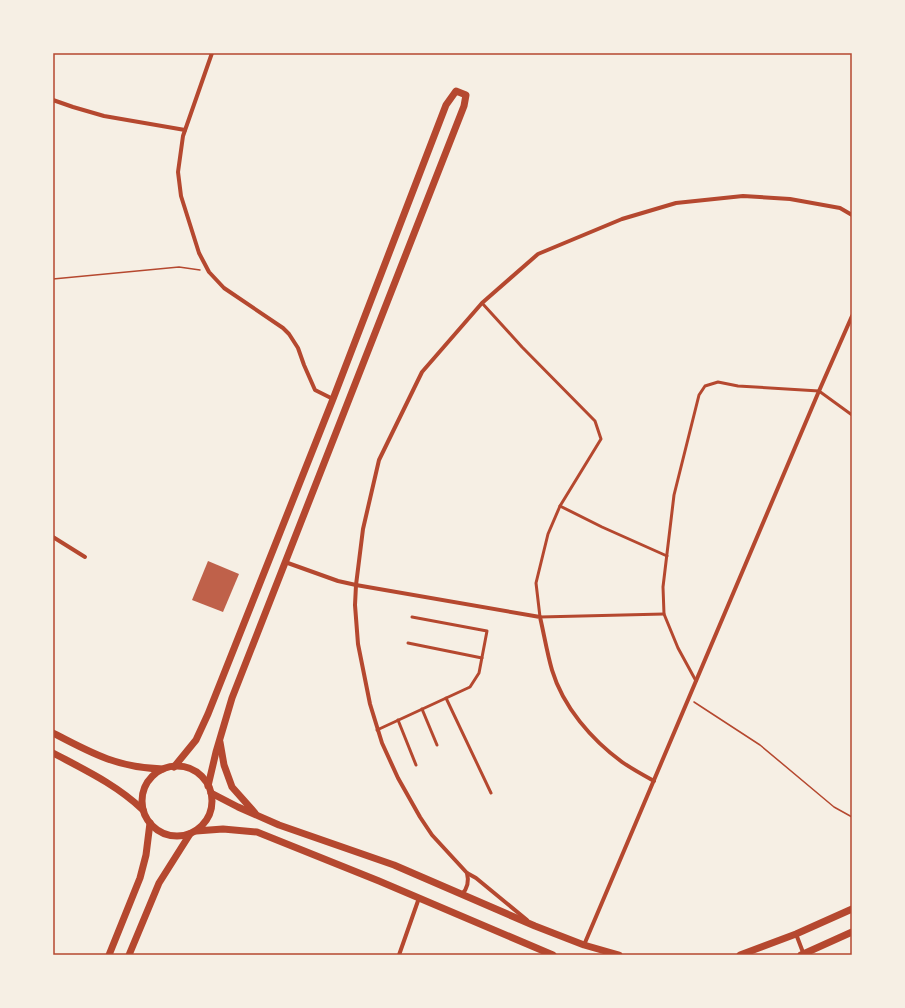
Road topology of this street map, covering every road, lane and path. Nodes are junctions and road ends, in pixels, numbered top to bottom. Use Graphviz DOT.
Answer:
graph roads {
  1 [pos="212,53"];
  2 [pos="53,100"];
  3 [pos="185,130"];
  4 [pos="852,215"];
  5 [pos="209,272"];
  6 [pos="53,279"];
  7 [pos="482,303"];
  8 [pos="852,316"];
  9 [pos="819,391"];
  10 [pos="333,399"];
  11 [pos="852,415"];
  12 [pos="560,506"];
  13 [pos="53,537"];
  14 [pos="667,556"];
  15 [pos="85,557"];
  16 [pos="285,562"];
  17 [pos="356,585"];
  18 [pos="664,614"];
  19 [pos="412,617"];
  20 [pos="540,617"];
  21 [pos="408,643"];
  22 [pos="482,658"];
  23 [pos="696,681"];
  24 [pos="446,698"];
  25 [pos="689,698"];
  26 [pos="422,709"];
  27 [pos="398,720"];
  28 [pos="377,730"];
  29 [pos="53,734"];
  30 [pos="219,740"];
  31 [pos="438,745"];
  32 [pos="53,753"];
  33 [pos="416,765"];
  34 [pos="174,767"];
  35 [pos="165,769"];
  36 [pos="654,781"];
  37 [pos="210,789"];
  38 [pos="491,793"];
  39 [pos="143,810"];
  40 [pos="256,815"];
  41 [pos="852,817"];
  42 [pos="150,823"];
  43 [pos="193,832"];
  44 [pos="467,873"];
  45 [pos="462,894"];
  46 [pos="419,898"];
  47 [pos="852,909"];
  48 [pos="535,926"];
  49 [pos="852,932"];
  50 [pos="796,934"];
  51 [pos="584,945"];
  52 [pos="108,955"];
  53 [pos="129,955"];
  54 [pos="399,955"];
  55 [pos="553,955"];
  56 [pos="619,955"];
  57 [pos="740,955"];
  58 [pos="803,955"];
  1 -- 3 [label="street"];
  2 -- 3 [label="street"];
  3 -- 5 [label="street"];
  4 -- 7 [label="street"];
  5 -- 6 [label="path"];
  5 -- 10 [label="street"];
  7 -- 12 [label="lane"];
  7 -- 17 [label="street"];
  8 -- 9 [label="street"];
  9 -- 11 [label="lane"];
  9 -- 14 [label="lane"];
  9 -- 23 [label="street"];
  10 -- 16 [label="street"];
  10 -- 34 [label="street"];
  12 -- 14 [label="lane"];
  12 -- 20 [label="lane"];
  13 -- 15 [label="street"];
  14 -- 18 [label="lane"];
  16 -- 17 [label="street"];
  16 -- 30 [label="street"];
  17 -- 20 [label="street"];
  17 -- 28 [label="street"];
  18 -- 20 [label="lane"];
  18 -- 23 [label="lane"];
  19 -- 22 [label="lane"];
  20 -- 36 [label="street"];
  21 -- 22 [label="lane"];
  22 -- 24 [label="lane"];
  23 -- 25 [label="street"];
  24 -- 26 [label="lane"];
  24 -- 38 [label="lane"];
  25 -- 36 [label="street"];
  25 -- 41 [label="path"];
  26 -- 27 [label="lane"];
  26 -- 31 [label="lane"];
  27 -- 28 [label="lane"];
  27 -- 33 [label="lane"];
  28 -- 44 [label="street"];
  29 -- 35 [label="street"];
  30 -- 37 [label="street"];
  30 -- 40 [label="street"];
  32 -- 39 [label="street"];
  34 -- 35 [label="street"];
  34 -- 37 [label="street"];
  35 -- 39 [label="street"];
  36 -- 51 [label="street"];
  37 -- 40 [label="street"];
  37 -- 43 [label="street"];
  39 -- 42 [label="street"];
  40 -- 45 [label="street"];
  42 -- 43 [label="street"];
  42 -- 52 [label="street"];
  43 -- 46 [label="street"];
  43 -- 53 [label="street"];
  44 -- 45 [label="street"];
  44 -- 48 [label="street"];
  45 -- 48 [label="street"];
  46 -- 54 [label="street"];
  46 -- 55 [label="street"];
  47 -- 50 [label="street"];
  48 -- 51 [label="street"];
  49 -- 58 [label="street"];
  50 -- 57 [label="street"];
  50 -- 58 [label="street"];
  51 -- 56 [label="street"];
}
